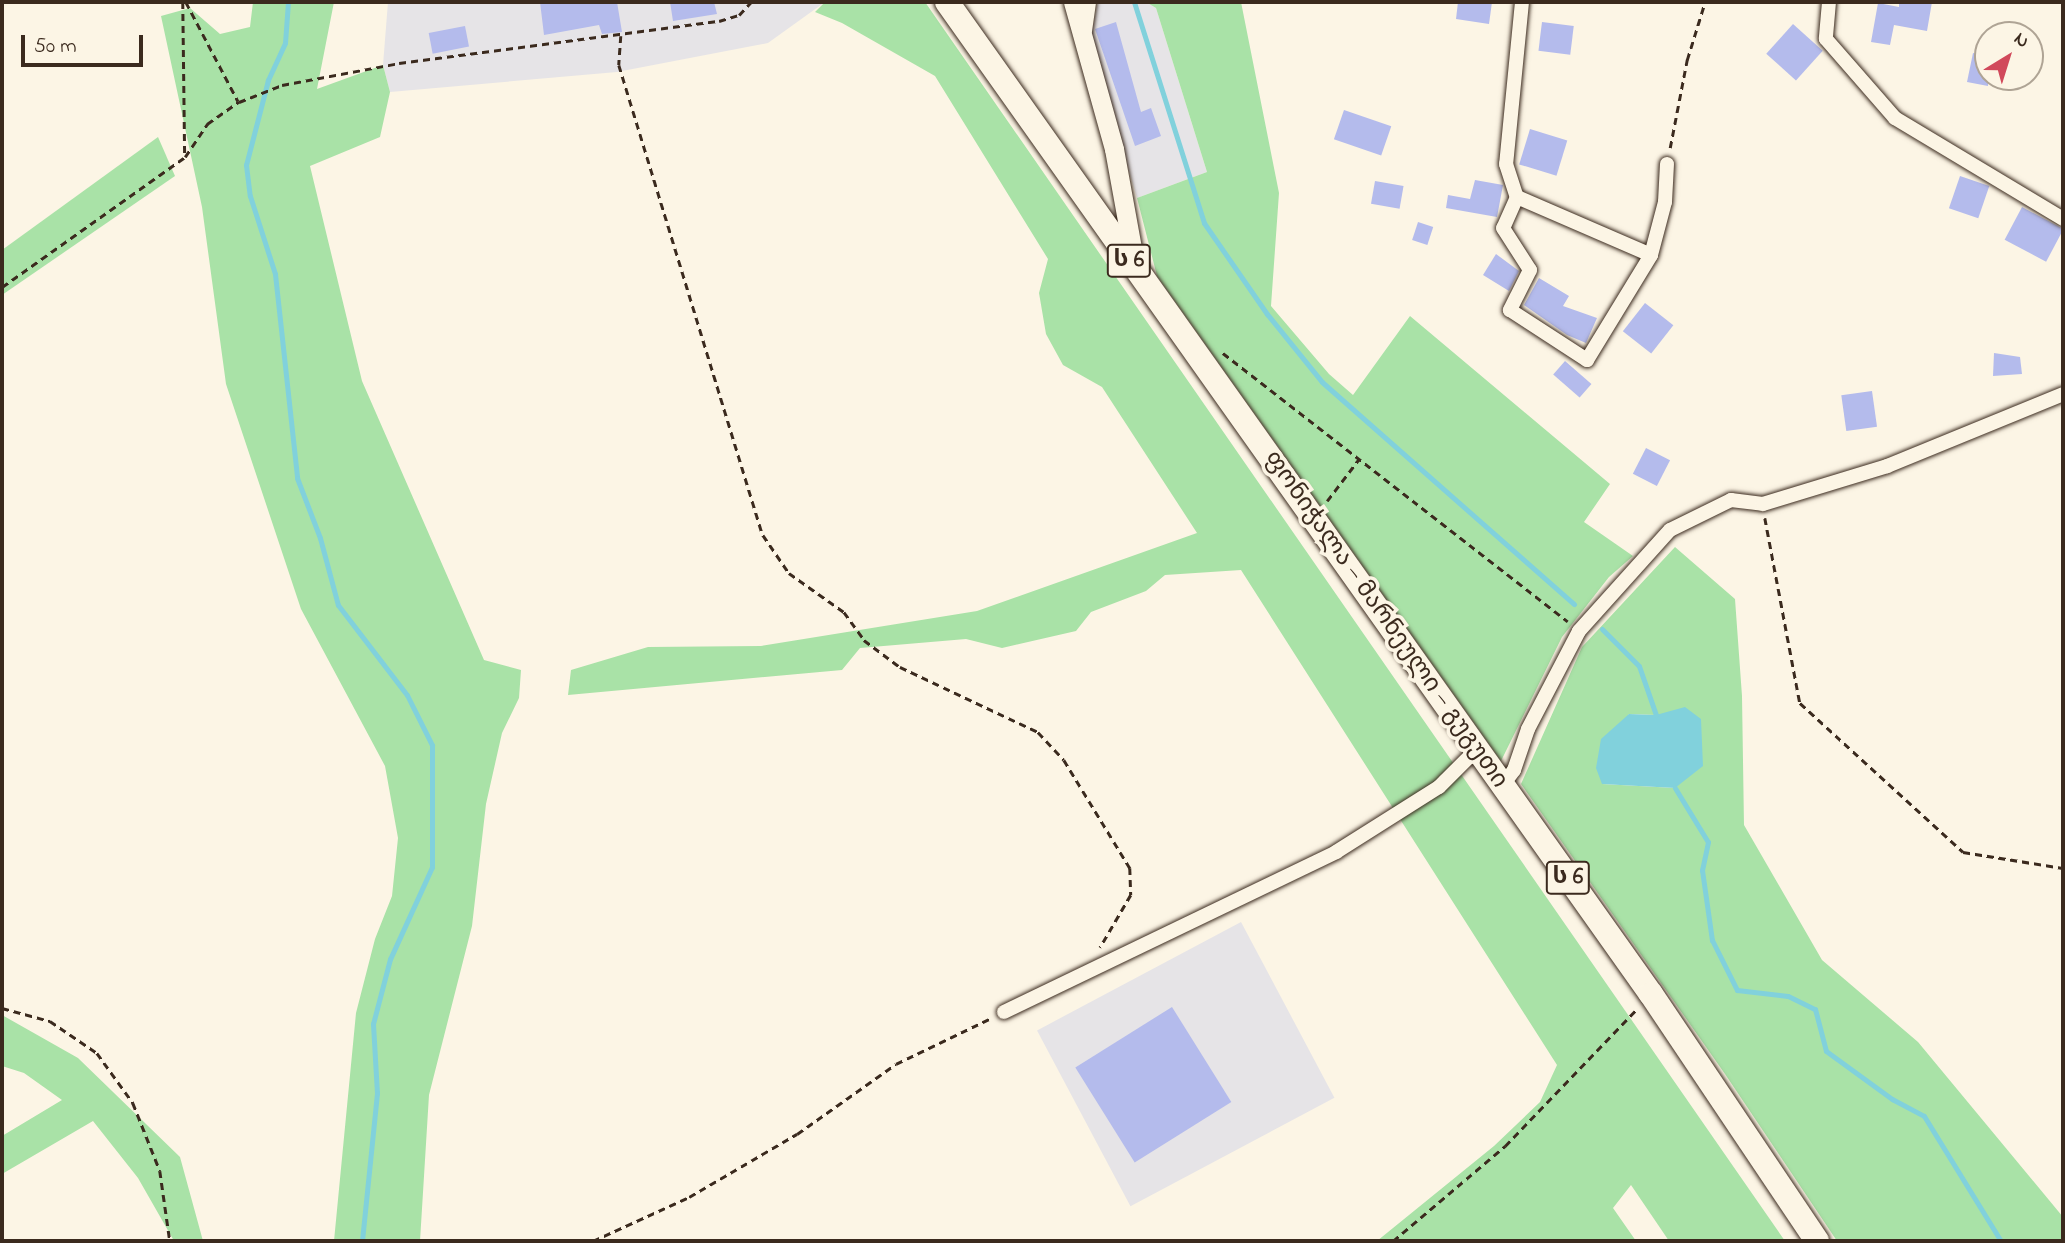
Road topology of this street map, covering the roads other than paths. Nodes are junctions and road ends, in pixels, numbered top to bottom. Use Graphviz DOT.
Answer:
graph roads {
  1 [pos="947,2"];
  2 [pos="1073,2"];
  3 [pos="1089,2"];
  4 [pos="1522,2"];
  5 [pos="1829,2"];
  6 [pos="1084,45"];
  7 [pos="1667,164"];
  8 [pos="1517,197"];
  9 [pos="2063,219"];
  10 [pos="1651,255"];
  11 [pos="1137,272"];
  12 [pos="2063,394"];
  13 [pos="1476,750"];
  14 [pos="1502,786"];
  15 [pos="1004,1012"];
  16 [pos="1817,1241"];
  1 -- 11 [label="highway, ფონიჭალა — მარნეული — გუგუთი / ს 6"];
  2 -- 6 [label="street"];
  3 -- 6 [label="street"];
  4 -- 8 [label="street"];
  5 -- 9 [label="street"];
  6 -- 11 [label="street"];
  7 -- 10 [label="street"];
  8 -- 10 [label="street"];
  8 -- 10 [label="street"];
  11 -- 13 [label="highway, ფონიჭალა — მარნეული — გუგუთი / ს 6"];
  12 -- 14 [label="street"];
  13 -- 14 [label="highway, ფონიჭალა — მარნეული — გუგუთი / ს 6"];
  13 -- 15 [label="street"];
  14 -- 16 [label="highway, ფონიჭალა — მარნეული — გუგუთი / ს 6"];
}
